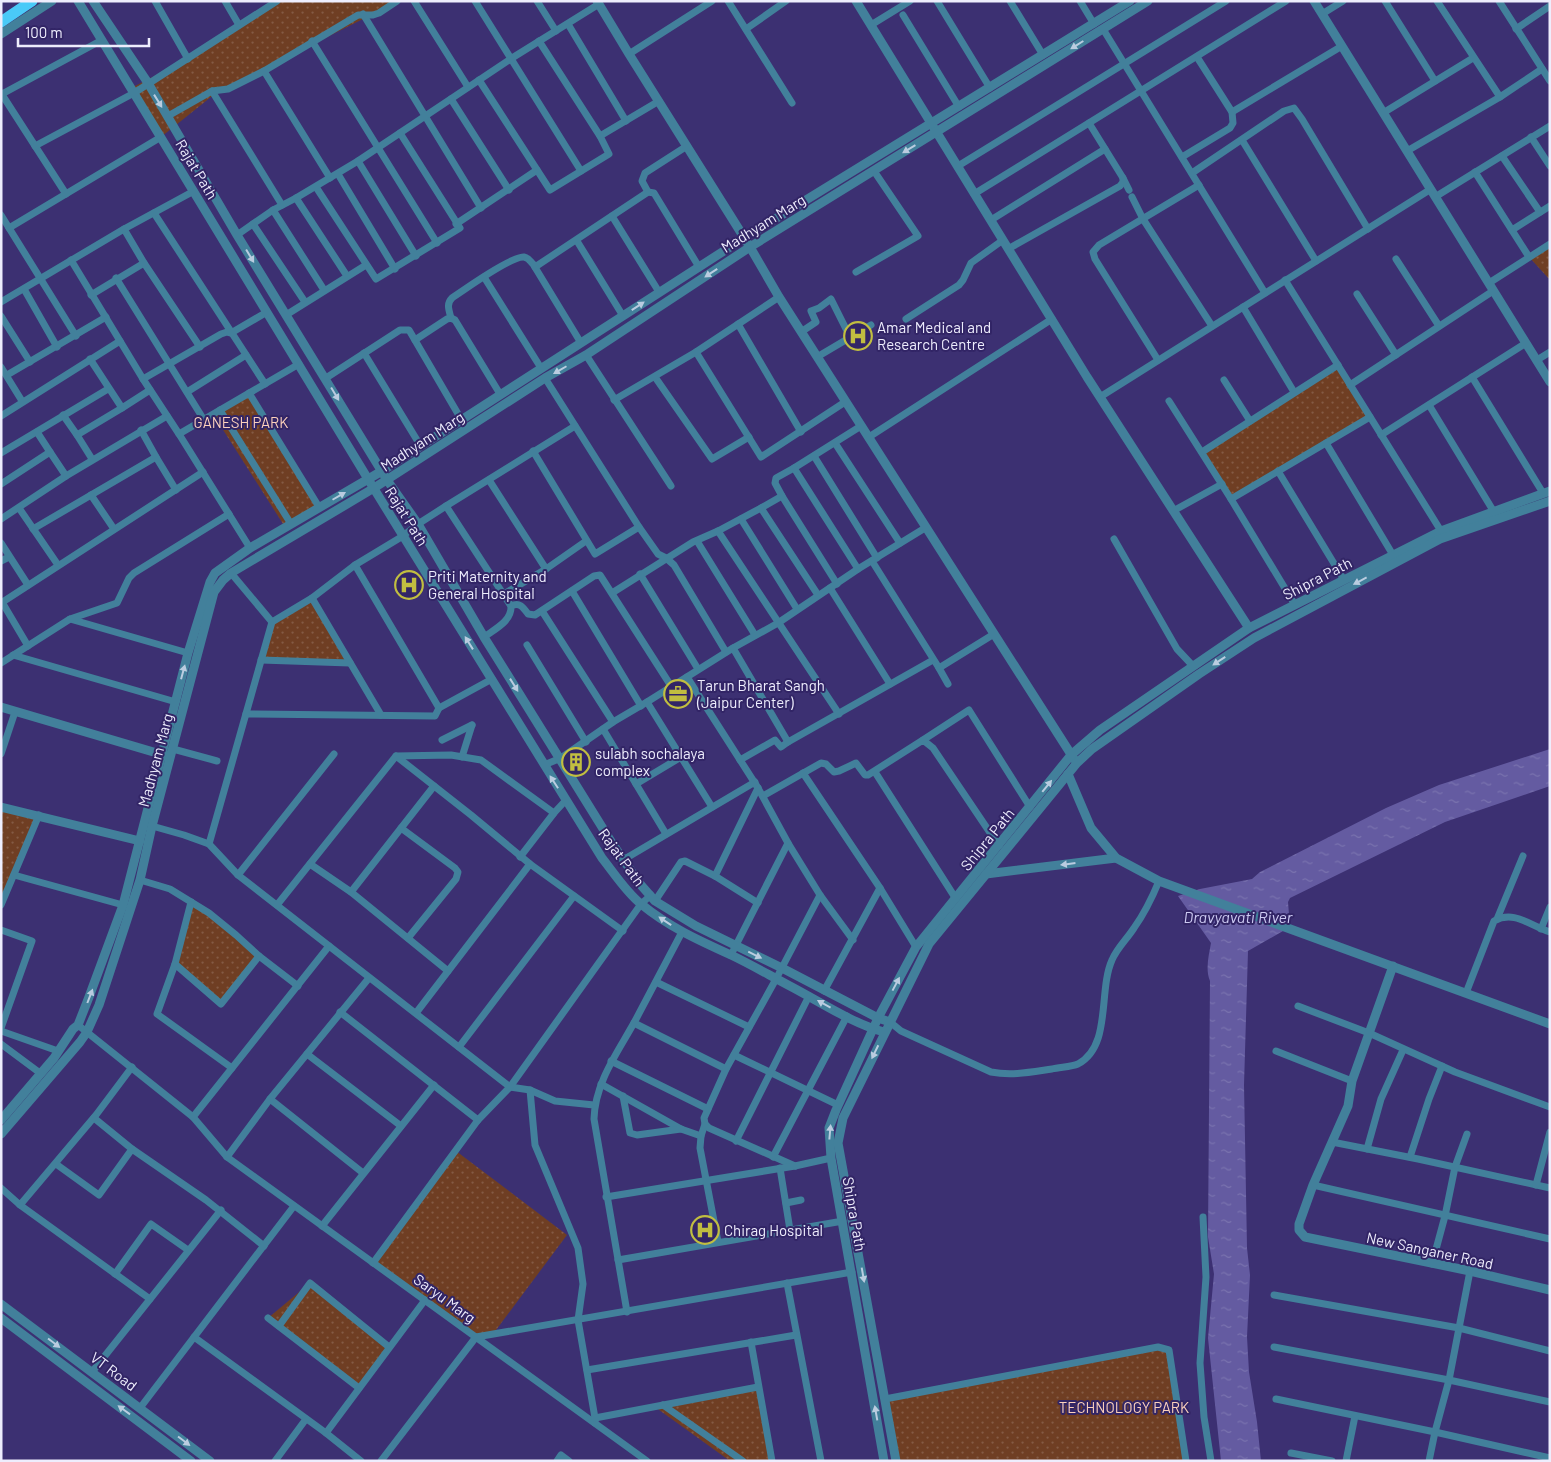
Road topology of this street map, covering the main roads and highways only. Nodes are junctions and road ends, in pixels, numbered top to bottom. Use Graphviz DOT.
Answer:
graph roads {
  1 [pos="32,1"];
  2 [pos="1,22"];
  1 -- 2 [label="highway"];
}
